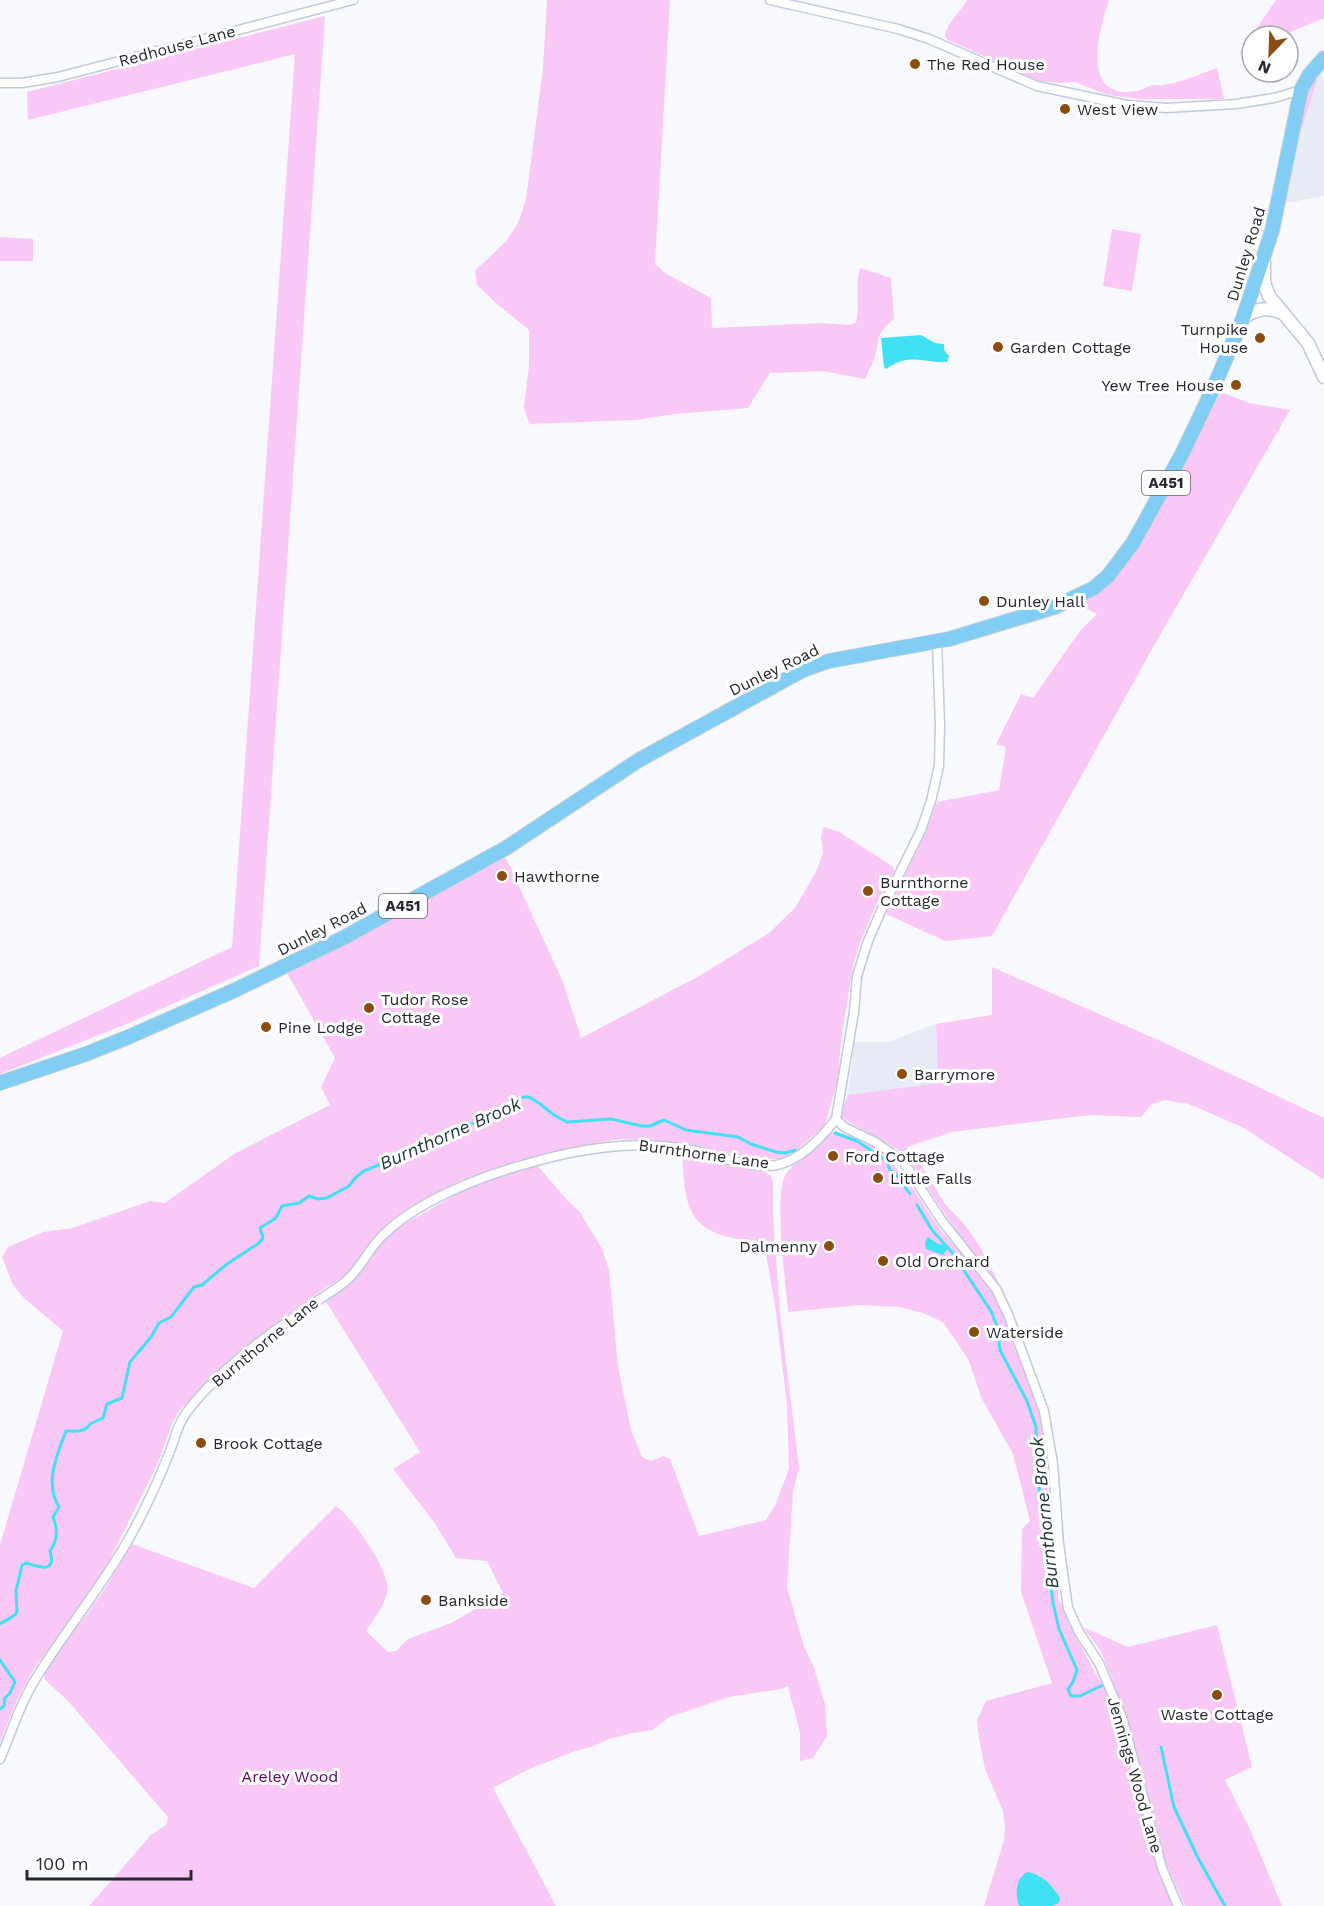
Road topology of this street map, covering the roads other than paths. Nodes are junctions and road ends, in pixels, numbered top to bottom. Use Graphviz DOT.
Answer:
graph roads {
  1 [pos="353,0"];
  2 [pos="770,0"];
  3 [pos="1324,58"];
  4 [pos="0,84"];
  5 [pos="1300,90"];
  6 [pos="1264,261"];
  7 [pos="1283,313"];
  8 [pos="1243,318"];
  9 [pos="1324,378"];
  10 [pos="937,642"];
  11 [pos="0,1083"];
  12 [pos="836,1119"];
  13 [pos="0,1759"];
  14 [pos="1178,1906"];
  1 -- 4 [label="street, Redhouse Lane"];
  2 -- 5 [label="street"];
  3 -- 5 [label="main road, Dunley Road / A451"];
  5 -- 6 [label="main road, Dunley Road / A451"];
  6 -- 7 [label="street"];
  6 -- 8 [label="main road, Dunley Road / A451"];
  7 -- 8 [label="street"];
  7 -- 9 [label="street"];
  8 -- 10 [label="main road, Dunley Road / A451"];
  10 -- 11 [label="main road, Dunley Road / A451"];
  10 -- 12 [label="street"];
  12 -- 13 [label="street, Burnthorne Lane"];
  12 -- 14 [label="street, Jennings Wood Lane"];
}
